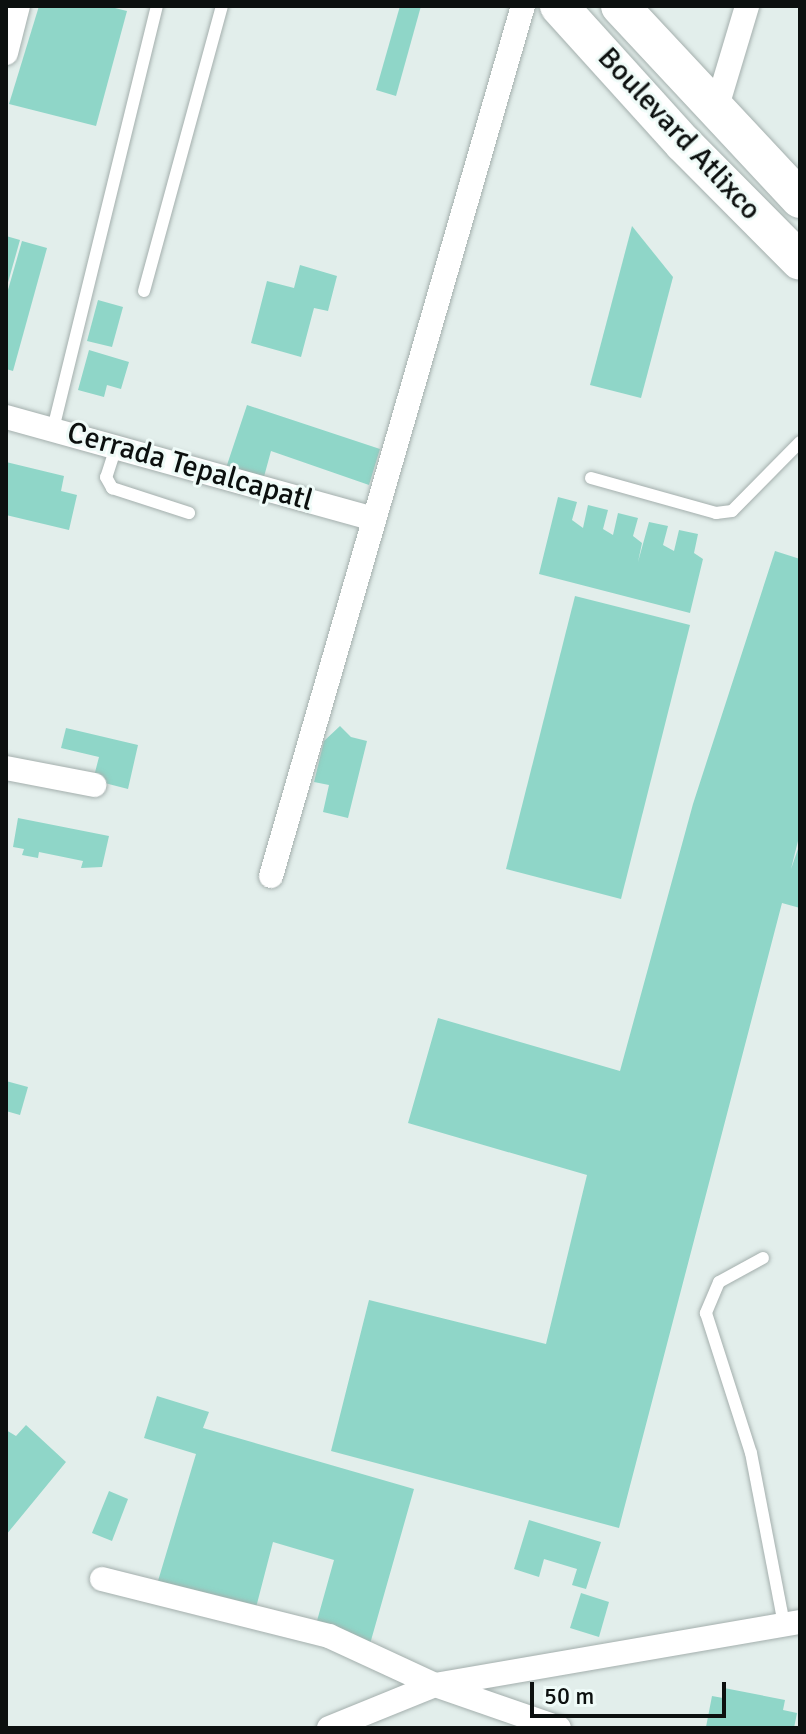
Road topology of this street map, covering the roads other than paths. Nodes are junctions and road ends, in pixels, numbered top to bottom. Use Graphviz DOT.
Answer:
graph roads {
  1 [pos="18,6"];
  2 [pos="157,6"];
  3 [pos="222,6"];
  4 [pos="523,6"];
  5 [pos="559,6"];
  6 [pos="620,6"];
  7 [pos="747,6"];
  8 [pos="6,53"];
  9 [pos="715,113"];
  10 [pos="800,199"];
  11 [pos="800,261"];
  12 [pos="144,291"];
  13 [pos="6,417"];
  14 [pos="53,429"];
  15 [pos="800,442"];
  16 [pos="117,444"];
  17 [pos="591,478"];
  18 [pos="189,513"];
  19 [pos="374,519"];
  20 [pos="6,768"];
  21 [pos="94,785"];
  22 [pos="271,876"];
  23 [pos="763,1258"];
  24 [pos="102,1579"];
  25 [pos="792,1624"];
  26 [pos="435,1685"];
  27 [pos="329,1728"];
  28 [pos="559,1728"];
  1 -- 8 [label="street"];
  2 -- 14 [label="lane"];
  3 -- 12 [label="lane"];
  4 -- 19 [label="street"];
  5 -- 11 [label="main road, Boulevard Atlixco"];
  6 -- 9 [label="main road"];
  7 -- 9 [label="street"];
  9 -- 10 [label="main road"];
  13 -- 14 [label="street, Cerrada Tepalcapatl"];
  14 -- 16 [label="street, Cerrada Tepalcapatl"];
  15 -- 17 [label="lane"];
  16 -- 18 [label="lane"];
  16 -- 19 [label="street, Cerrada Tepalcapatl"];
  19 -- 22 [label="street"];
  20 -- 21 [label="street"];
  23 -- 25 [label="lane"];
  24 -- 26 [label="street"];
  25 -- 26 [label="street"];
  26 -- 27 [label="street"];
  26 -- 28 [label="street"];
}
